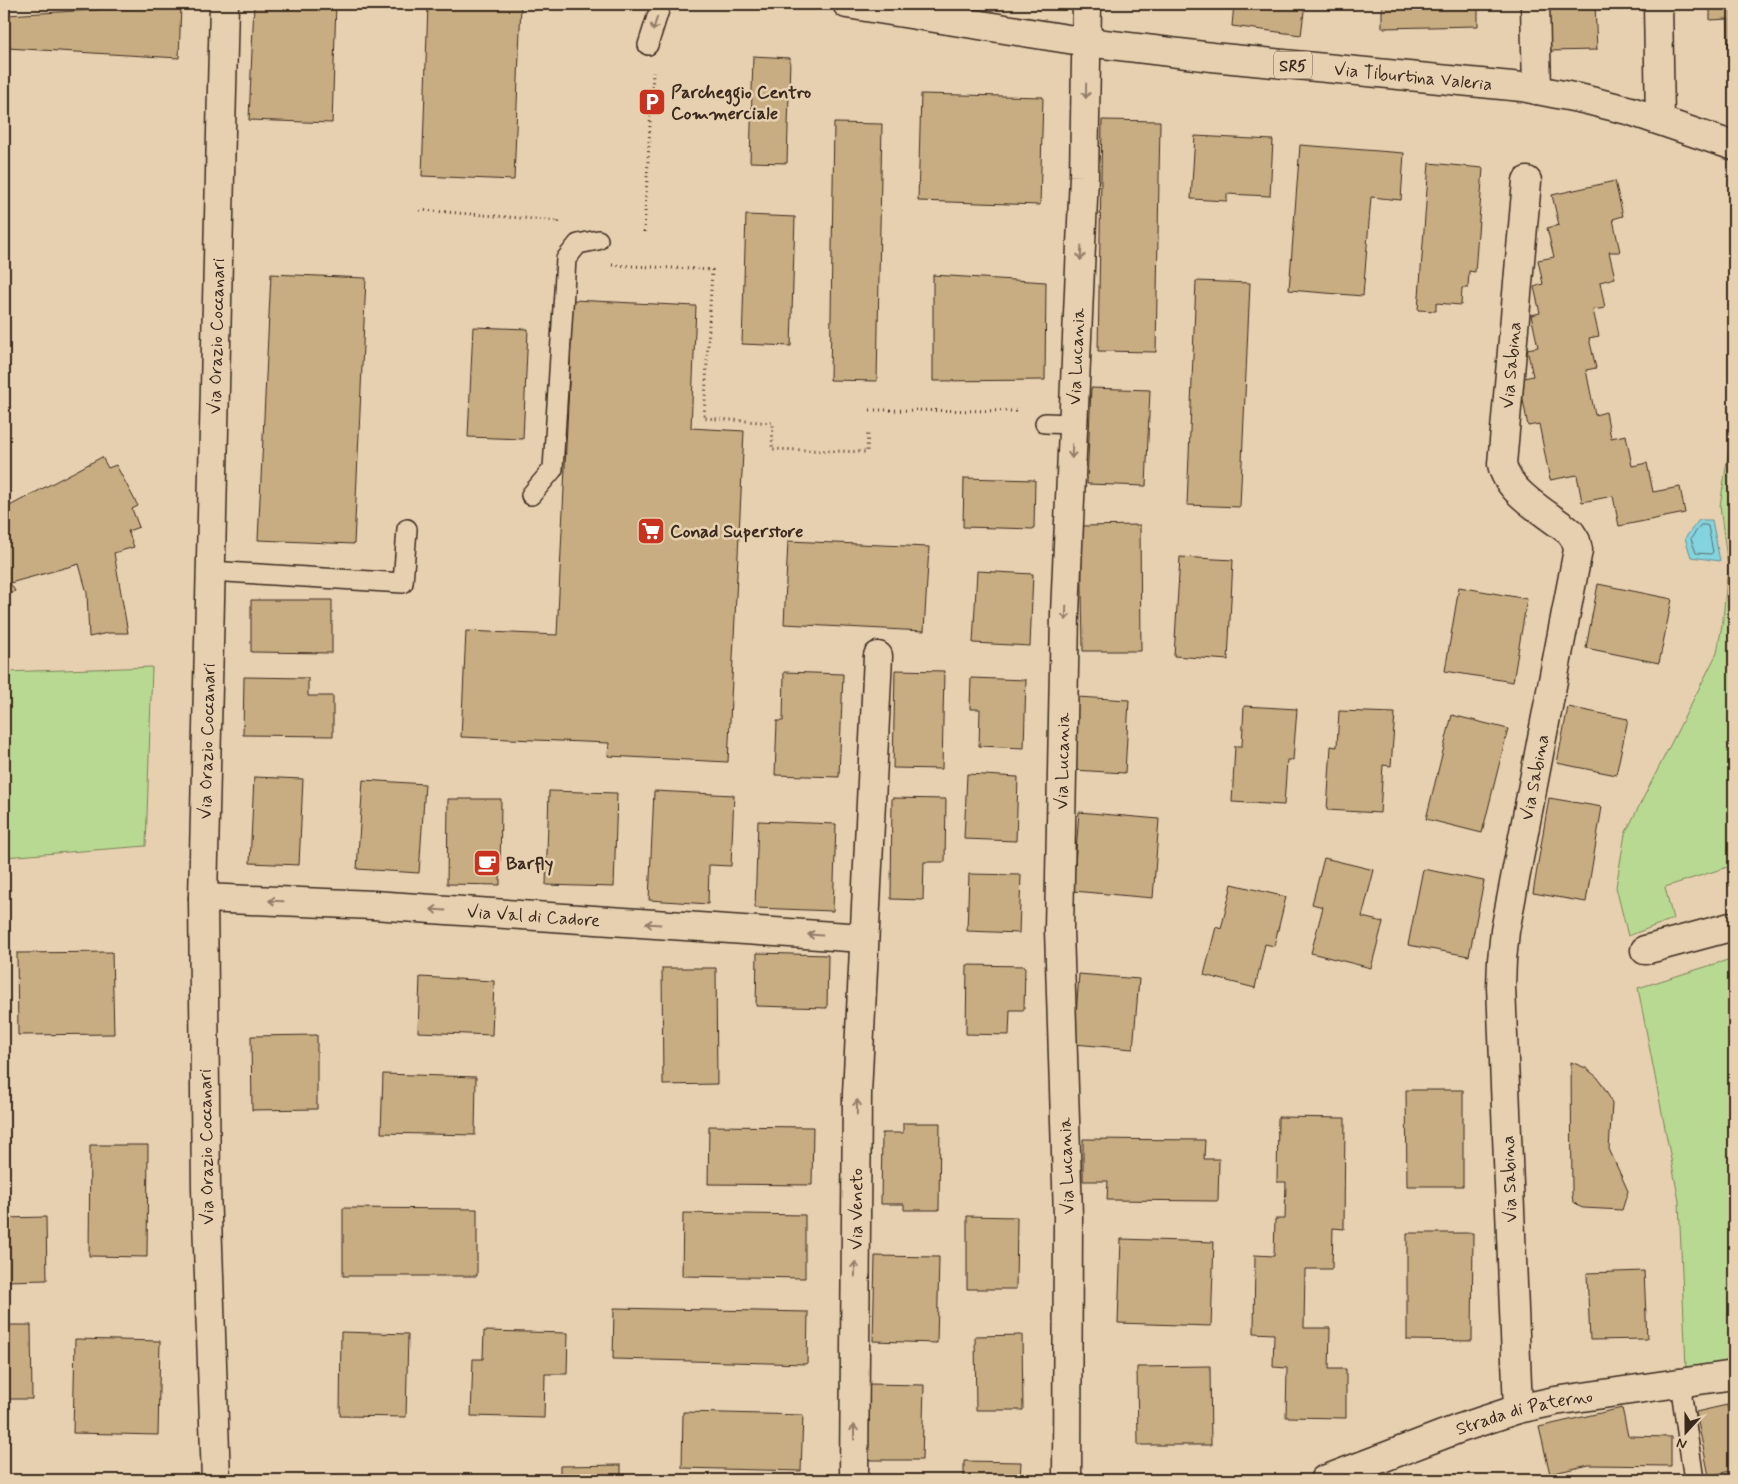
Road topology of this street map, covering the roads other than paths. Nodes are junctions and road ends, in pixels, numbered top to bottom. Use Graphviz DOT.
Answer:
graph roads {
  1 [pos="224,4"];
  2 [pos="661,4"];
  3 [pos="847,4"];
  4 [pos="1087,4"];
  5 [pos="1535,4"];
  6 [pos="1658,4"];
  7 [pos="1087,42"];
  8 [pos="648,44"];
  9 [pos="1537,90"];
  10 [pos="1660,120"];
  11 [pos="1734,146"];
  12 [pos="1527,181"];
  13 [pos="598,240"];
  14 [pos="1045,424"];
  15 [pos="1073,424"];
  16 [pos="531,495"];
  17 [pos="407,529"];
  18 [pos="210,571"];
  19 [pos="878,656"];
  20 [pos="203,898"];
  21 [pos="1734,926"];
  22 [pos="863,938"];
  23 [pos="1645,950"];
  24 [pos="1734,1375"];
  25 [pos="1680,1382"];
  26 [pos="1518,1409"];
  27 [pos="216,1480"];
  28 [pos="854,1480"];
  29 [pos="1067,1480"];
  30 [pos="1324,1480"];
  31 [pos="1694,1480"];
  1 -- 18 [label="street, Via Orazio Coccanari"];
  2 -- 8 [label="lane, one-way"];
  3 -- 7 [label="street, Via Tiburtina Valeria / SR5"];
  4 -- 7 [label="street, Via Lucania"];
  5 -- 9 [label="street"];
  6 -- 10 [label="street"];
  7 -- 9 [label="street, Via Tiburtina Valeria / SR5"];
  7 -- 15 [label="street, Via Lucania, one-way"];
  9 -- 10 [label="street, Via Tiburtina Valeria / SR5"];
  10 -- 11 [label="street, Via Tiburtina Valeria / SR5"];
  12 -- 26 [label="street, Via Sabina"];
  13 -- 16 [label="lane"];
  14 -- 15 [label="lane"];
  15 -- 29 [label="street, Via Lucania, one-way"];
  17 -- 18 [label="lane"];
  18 -- 20 [label="street, Via Orazio Coccanari"];
  19 -- 22 [label="street, Via Veneto"];
  22 -- 20 [label="street, Via Val di Cadore, one-way"];
  20 -- 27 [label="street, Via Orazio Coccanari"];
  21 -- 23 [label="street"];
  28 -- 22 [label="street, Via Veneto, one-way"];
  24 -- 25 [label="street, Strada di Paterno"];
  25 -- 26 [label="street, Strada di Paterno"];
  25 -- 31 [label="lane"];
  26 -- 30 [label="street, Strada di Paterno"];
}
